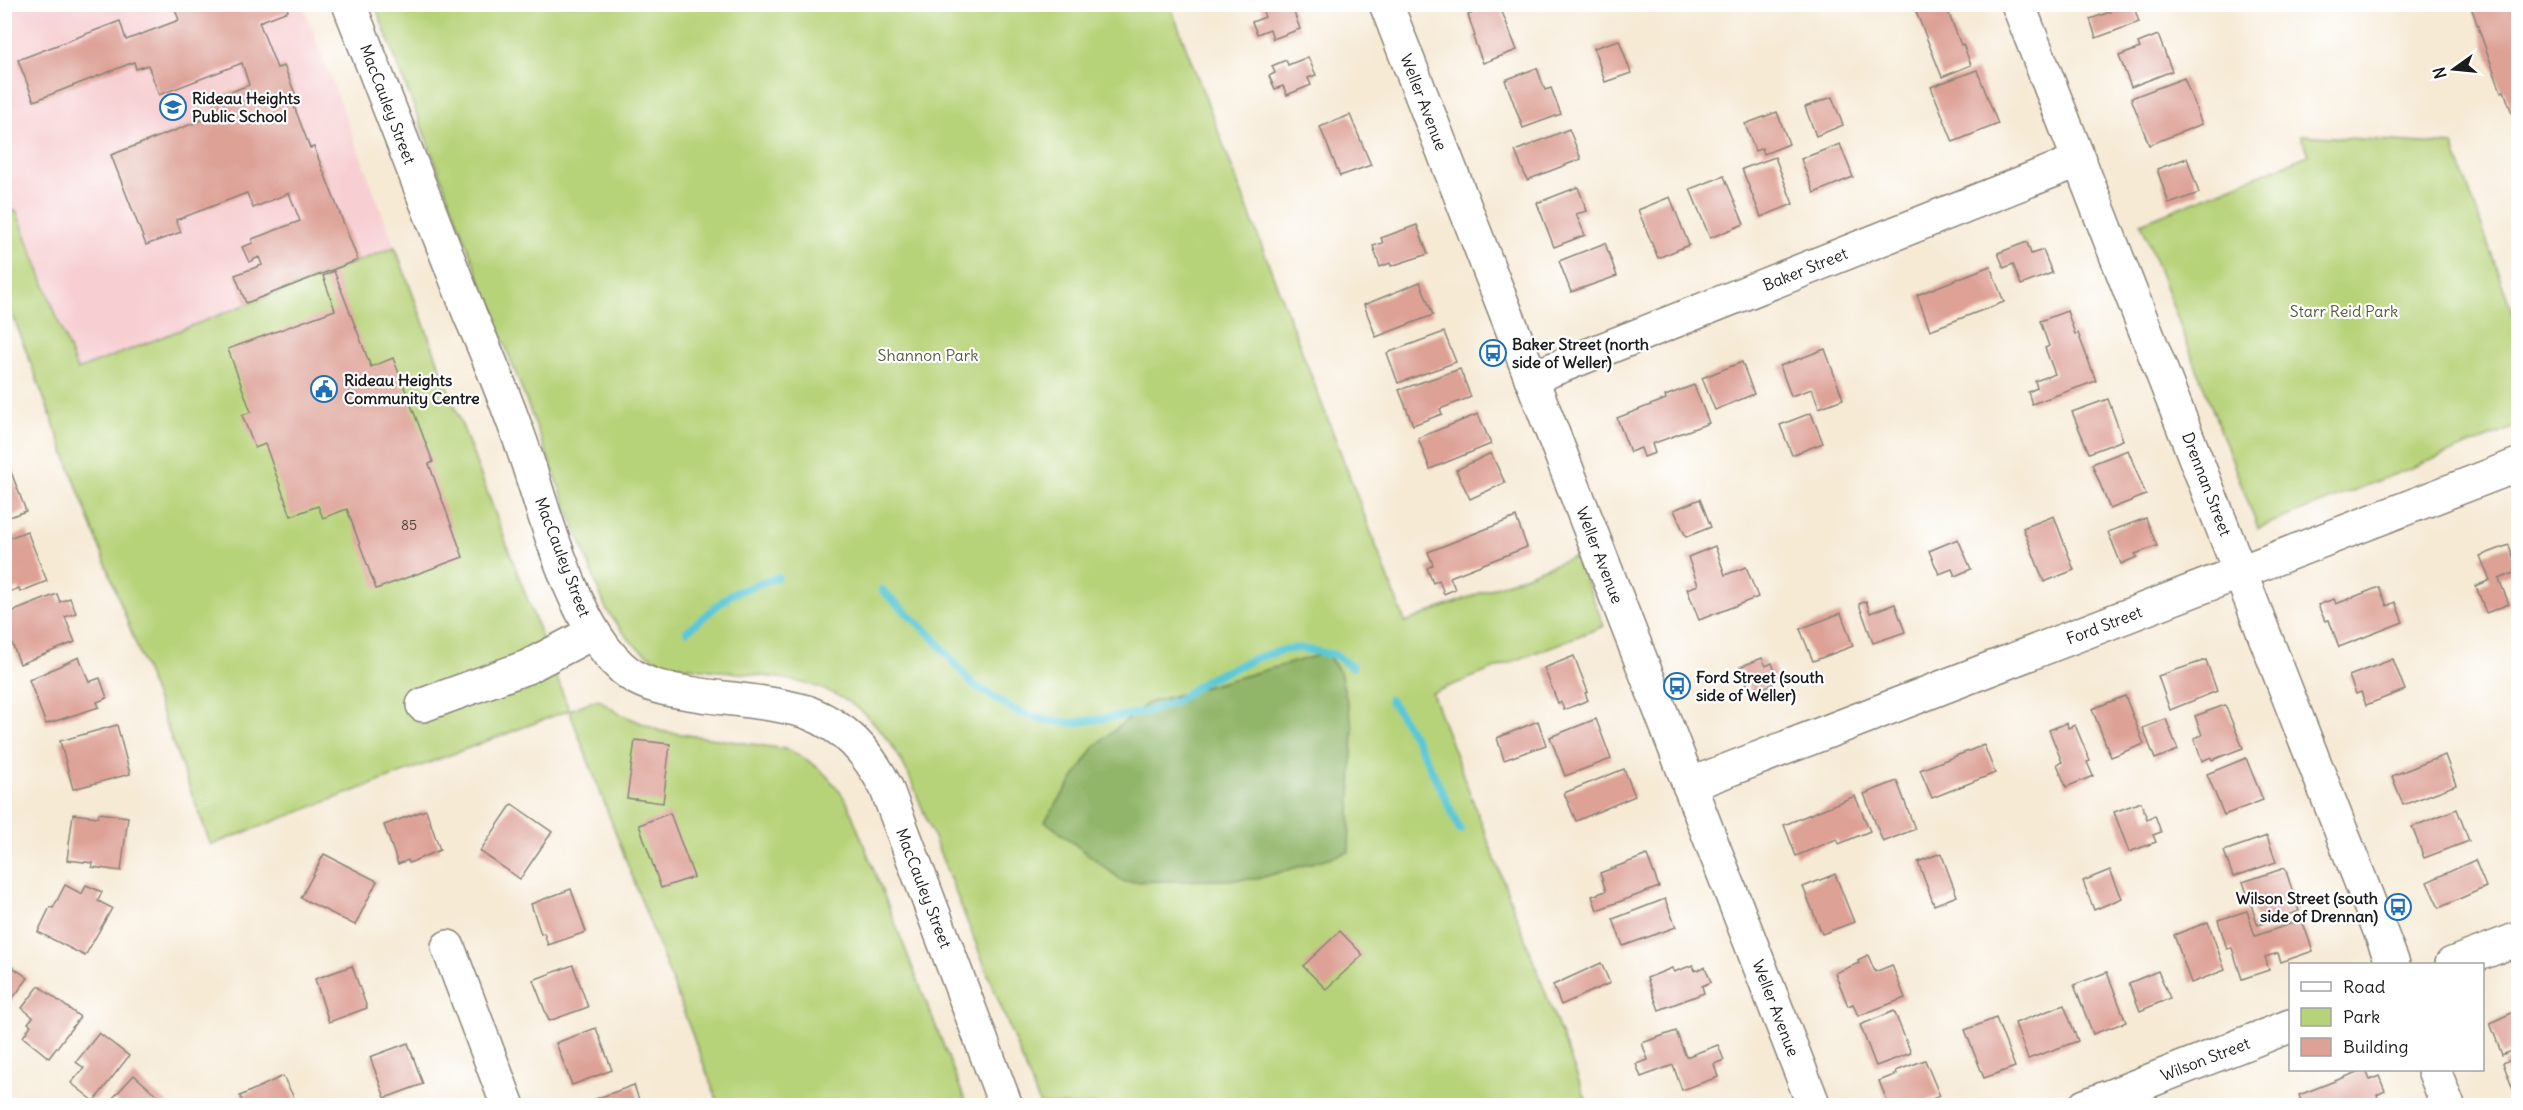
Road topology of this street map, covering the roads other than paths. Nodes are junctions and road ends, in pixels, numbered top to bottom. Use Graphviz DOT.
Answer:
graph roads {
  1 [pos="349,4"];
  2 [pos="1386,4"];
  3 [pos="2018,4"];
  4 [pos="2080,160"];
  5 [pos="1531,378"];
  6 [pos="2518,465"];
  7 [pos="2241,572"];
  8 [pos="592,633"];
  9 [pos="423,705"];
  10 [pos="1689,785"];
  11 [pos="2518,939"];
  12 [pos="448,946"];
  13 [pos="2393,963"];
  14 [pos="2455,963"];
  15 [pos="2289,1026"];
  16 [pos="2434,1071"];
  17 [pos="508,1106"];
  18 [pos="1006,1106"];
  19 [pos="1814,1106"];
  20 [pos="2085,1106"];
  21 [pos="2448,1106"];
  1 -- 8 [label="street, MacCauley Street"];
  2 -- 5 [label="street, Weller Avenue"];
  3 -- 4 [label="street, Drennan Street"];
  4 -- 5 [label="street, Baker Street"];
  4 -- 7 [label="street, Drennan Street"];
  5 -- 10 [label="street, Weller Avenue"];
  6 -- 7 [label="street, Ford Street"];
  7 -- 10 [label="street, Ford Street"];
  7 -- 13 [label="street, Drennan Street"];
  8 -- 9 [label="street"];
  8 -- 18 [label="street, MacCauley Street"];
  10 -- 19 [label="street, Weller Avenue"];
  11 -- 14 [label="street"];
  12 -- 17 [label="street"];
  15 -- 20 [label="street, Wilson Street"];
  16 -- 21 [label="street"];
}
